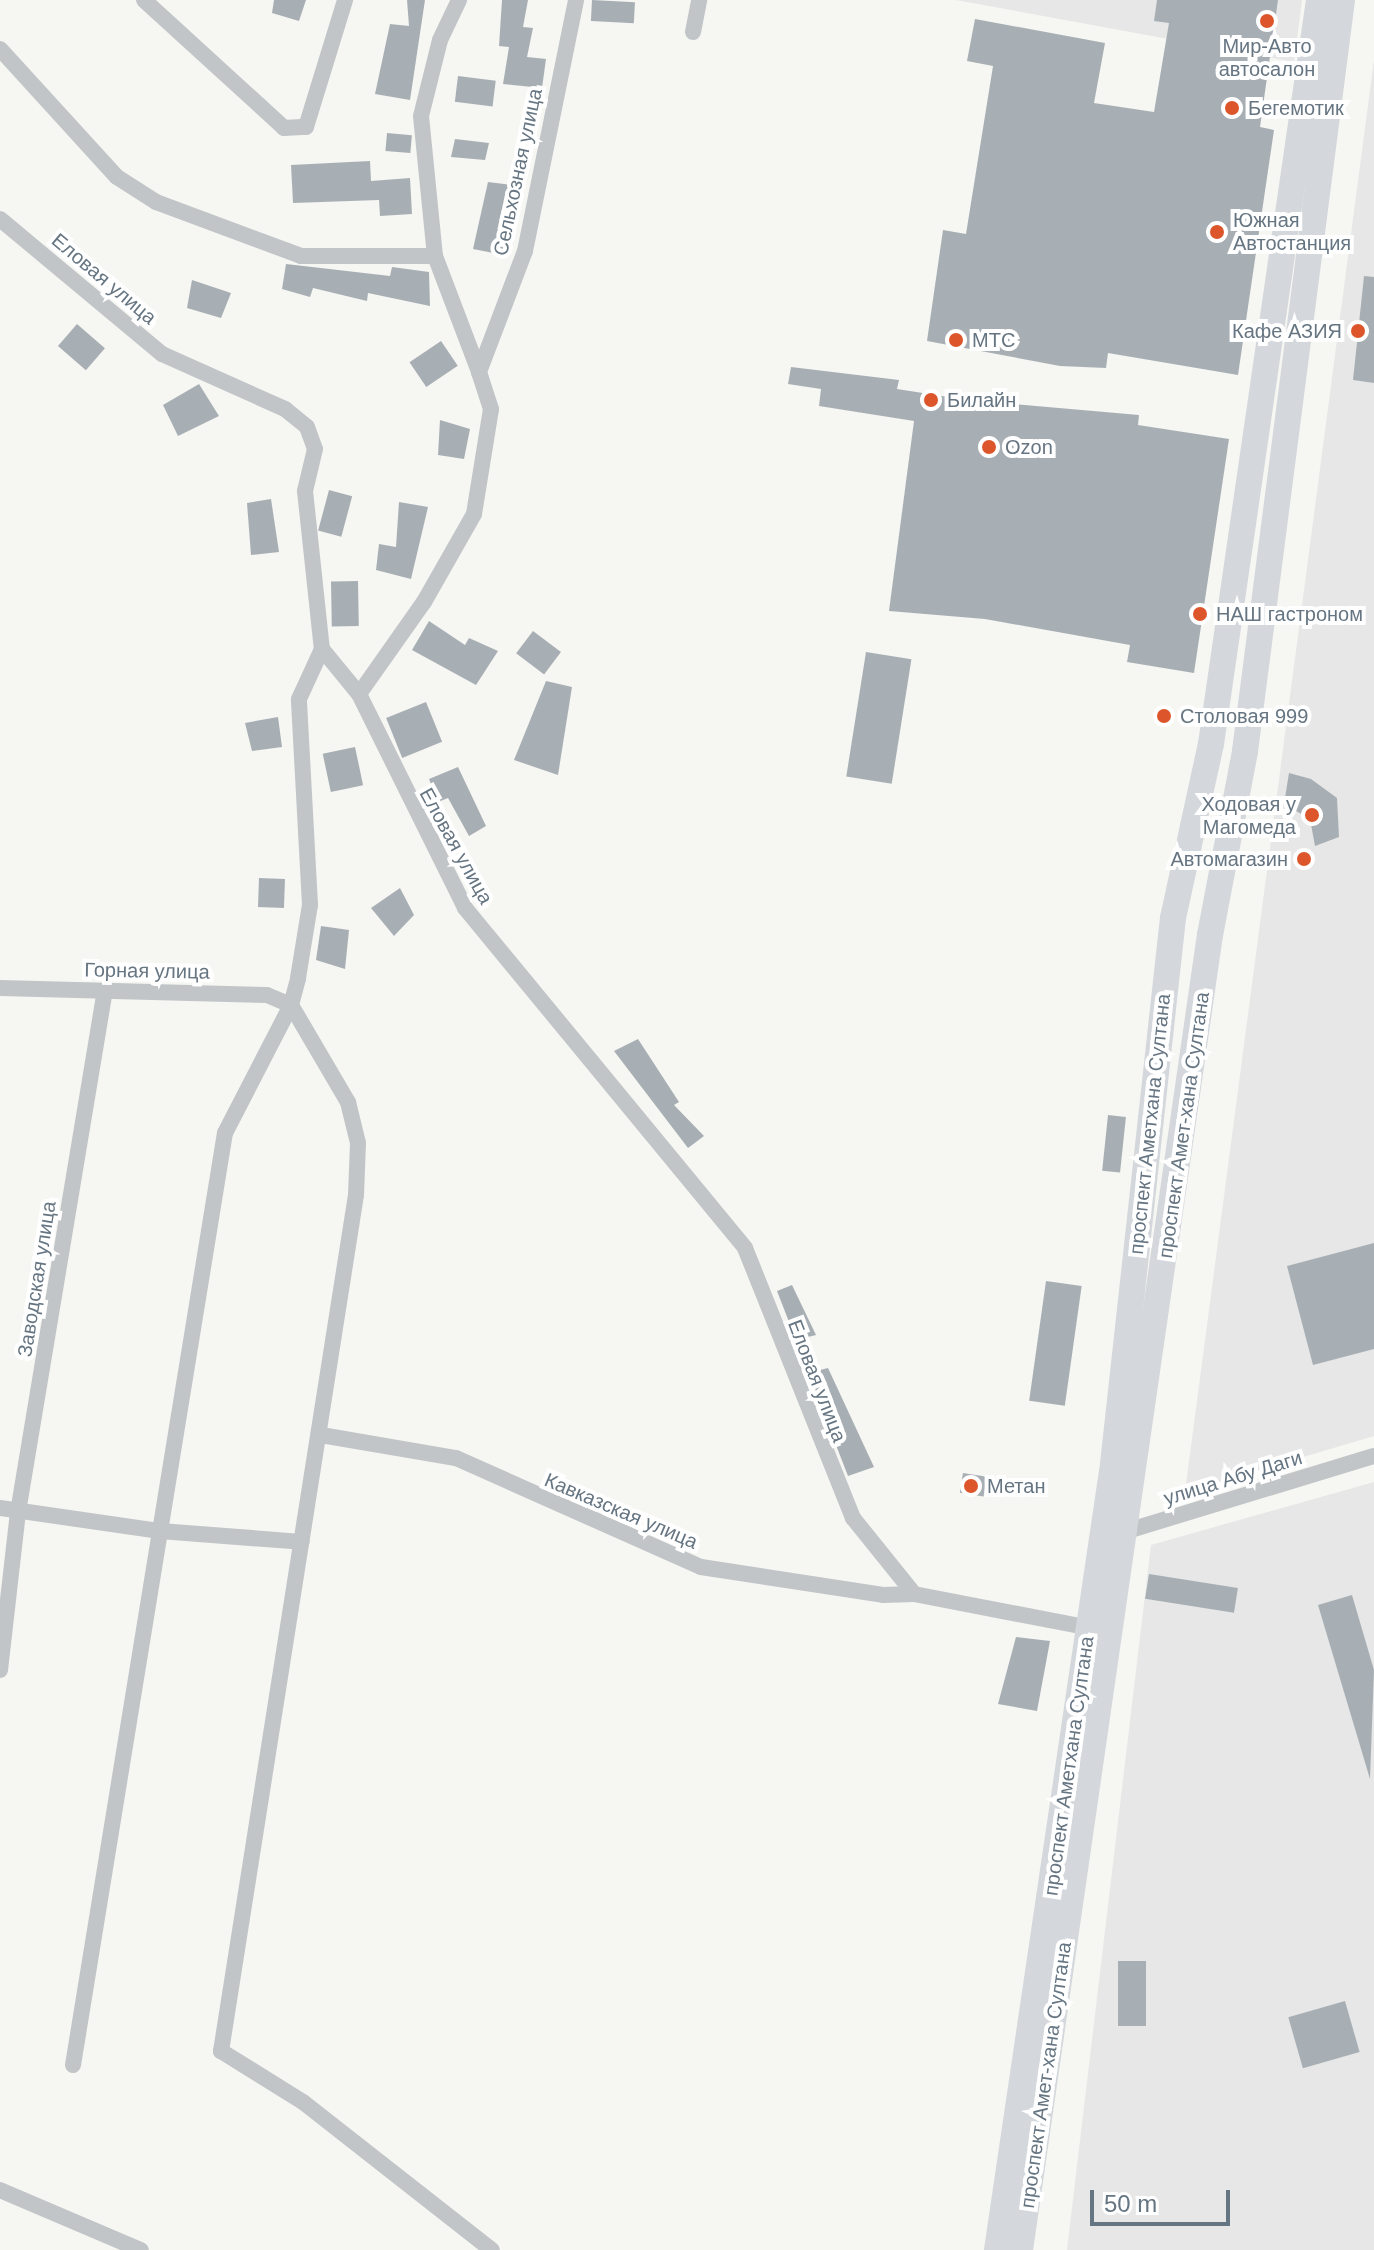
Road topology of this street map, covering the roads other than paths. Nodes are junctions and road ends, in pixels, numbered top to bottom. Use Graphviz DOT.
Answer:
graph roads {
  1 [pos="144,0"];
  2 [pos="345,0"];
  3 [pos="459,0"];
  4 [pos="576,0"];
  5 [pos="699,0"];
  6 [pos="1319,0"];
  7 [pos="1342,0"];
  8 [pos="693,32"];
  9 [pos="0,49"];
  10 [pos="0,219"];
  11 [pos="435,256"];
  12 [pos="479,372"];
  13 [pos="322,649"];
  14 [pos="359,694"];
  15 [pos="0,988"];
  16 [pos="105,990"];
  17 [pos="291,1005"];
  18 [pos="321,1435"];
  19 [pos="1374,1456"];
  20 [pos="0,1508"];
  21 [pos="18,1512"];
  22 [pos="1116,1526"];
  23 [pos="160,1531"];
  24 [pos="302,1542"];
  25 [pos="914,1594"];
  26 [pos="1101,1630"];
  27 [pos="0,1670"];
  28 [pos="73,2065"];
  29 [pos="0,2190"];
  30 [pos="141,2250"];
  31 [pos="492,2250"];
  32 [pos="997,2250"];
  33 [pos="1020,2250"];
  1 -- 2 [label="street"];
  3 -- 11 [label="street"];
  4 -- 12 [label="street, Сельхозная улица"];
  5 -- 8 [label="street"];
  6 -- 22 [label="main road, проспект Аметхана Султана"];
  7 -- 22 [label="main road, проспект Амет-хана Султана"];
  9 -- 11 [label="street"];
  10 -- 13 [label="street, Еловая улица"];
  11 -- 12 [label="street"];
  12 -- 14 [label="street"];
  13 -- 14 [label="street, Еловая улица"];
  13 -- 17 [label="street"];
  14 -- 25 [label="street, Еловая улица"];
  15 -- 16 [label="street, Горная улица"];
  16 -- 17 [label="street, Горная улица"];
  16 -- 21 [label="street, Заводская улица"];
  17 -- 18 [label="street"];
  17 -- 23 [label="street"];
  18 -- 24 [label="street"];
  18 -- 25 [label="street, Кавказская улица"];
  19 -- 22 [label="street, улица Абу Даги"];
  20 -- 21 [label="street"];
  21 -- 23 [label="street"];
  21 -- 27 [label="street, Заводская улица"];
  22 -- 26 [label="main road, проспект Амет-хана Султана"];
  23 -- 24 [label="street"];
  23 -- 28 [label="street"];
  24 -- 31 [label="street"];
  25 -- 26 [label="street, Кавказская улица"];
  26 -- 32 [label="main road, проспект Аметхана Султана"];
  26 -- 33 [label="main road, проспект Амет-хана Султана"];
  29 -- 30 [label="street"];
}
